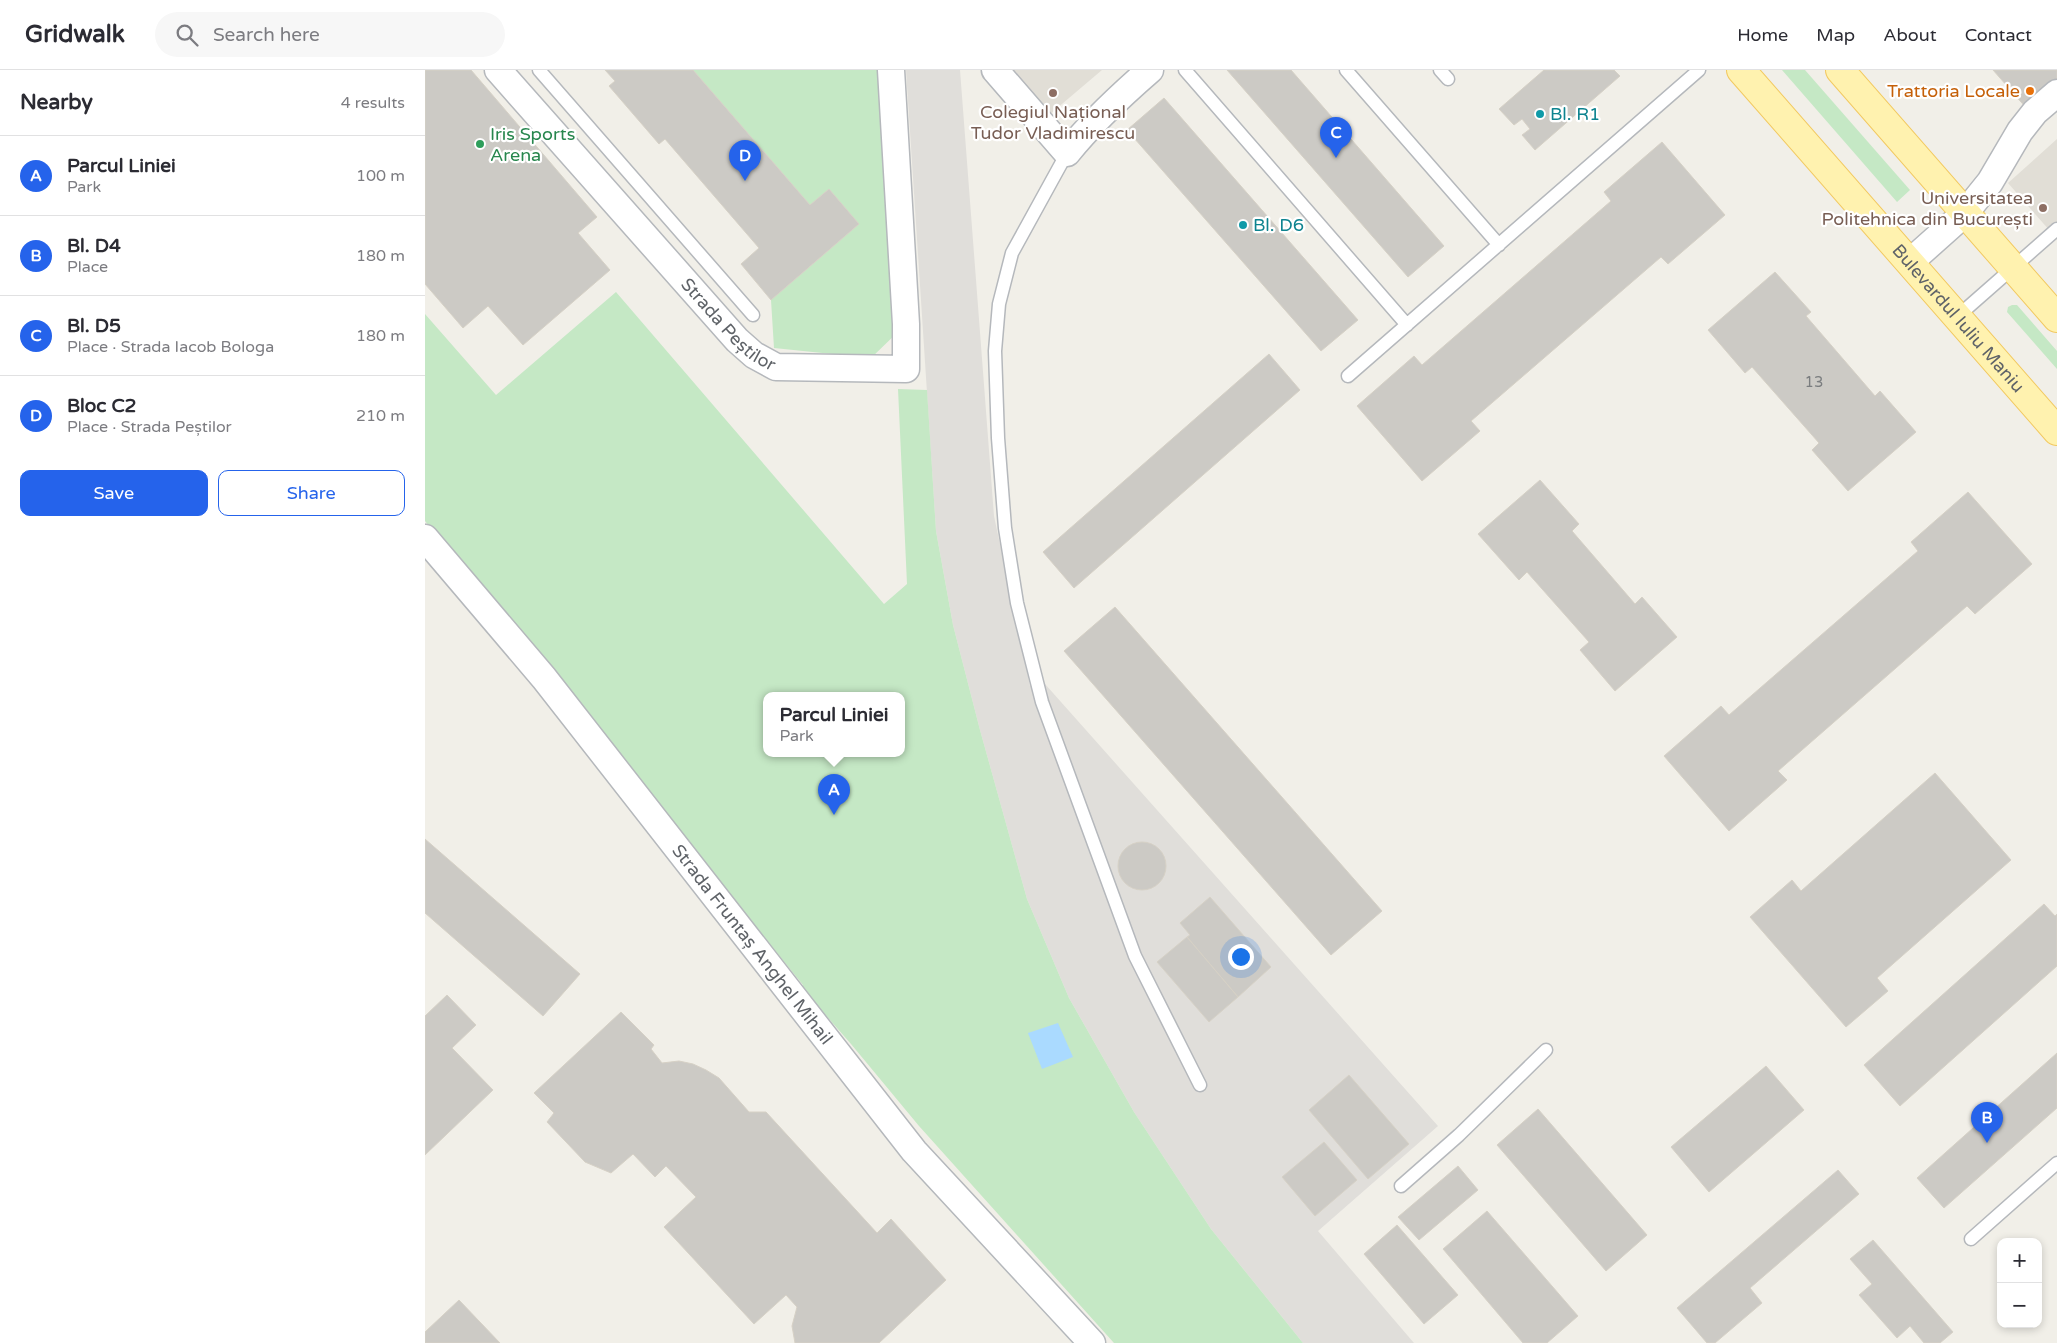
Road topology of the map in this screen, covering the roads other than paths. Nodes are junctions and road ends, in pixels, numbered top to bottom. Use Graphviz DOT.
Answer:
graph roads {
  1 [pos="498,70"];
  2 [pos="539,70"];
  3 [pos="891,70"];
  4 [pos="995,70"];
  5 [pos="1150,70"];
  6 [pos="1185,70"];
  7 [pos="1346,70"];
  8 [pos="1699,70"];
  9 [pos="1741,70"];
  10 [pos="1840,70"];
  11 [pos="2057,93"];
  12 [pos="1067,153"];
  13 [pos="1965,213"];
  14 [pos="2057,229"];
  15 [pos="1499,245"];
  16 [pos="1910,262"];
  17 [pos="2013,268"];
  18 [pos="753,315"];
  19 [pos="1958,316"];
  20 [pos="2057,318"];
  21 [pos="1407,325"];
  22 [pos="1348,376"];
  23 [pos="2057,431"];
  24 [pos="425,538"];
  25 [pos="1546,1050"];
  26 [pos="1200,1085"];
  27 [pos="2057,1163"];
  28 [pos="1401,1186"];
  29 [pos="1971,1239"];
  30 [pos="1092,1343"];
  1 -- 3 [label="street, Strada Peștilor"];
  2 -- 18 [label="lane"];
  4 -- 12 [label="street"];
  5 -- 12 [label="street"];
  6 -- 21 [label="lane"];
  7 -- 15 [label="lane"];
  8 -- 15 [label="lane"];
  9 -- 16 [label="main road, Bulevardul Iuliu Maniu"];
  10 -- 13 [label="main road"];
  11 -- 13 [label="street"];
  12 -- 26 [label="lane"];
  13 -- 16 [label="street"];
  13 -- 17 [label="main road"];
  14 -- 17 [label="lane"];
  15 -- 21 [label="lane"];
  16 -- 19 [label="main road, Bulevardul Iuliu Maniu"];
  17 -- 19 [label="lane"];
  17 -- 20 [label="main road"];
  19 -- 23 [label="main road, Bulevardul Iuliu Maniu"];
  21 -- 22 [label="lane"];
  24 -- 30 [label="street, Strada Fruntaș Anghel Mihail"];
  25 -- 28 [label="lane"];
  27 -- 29 [label="lane"];
}
